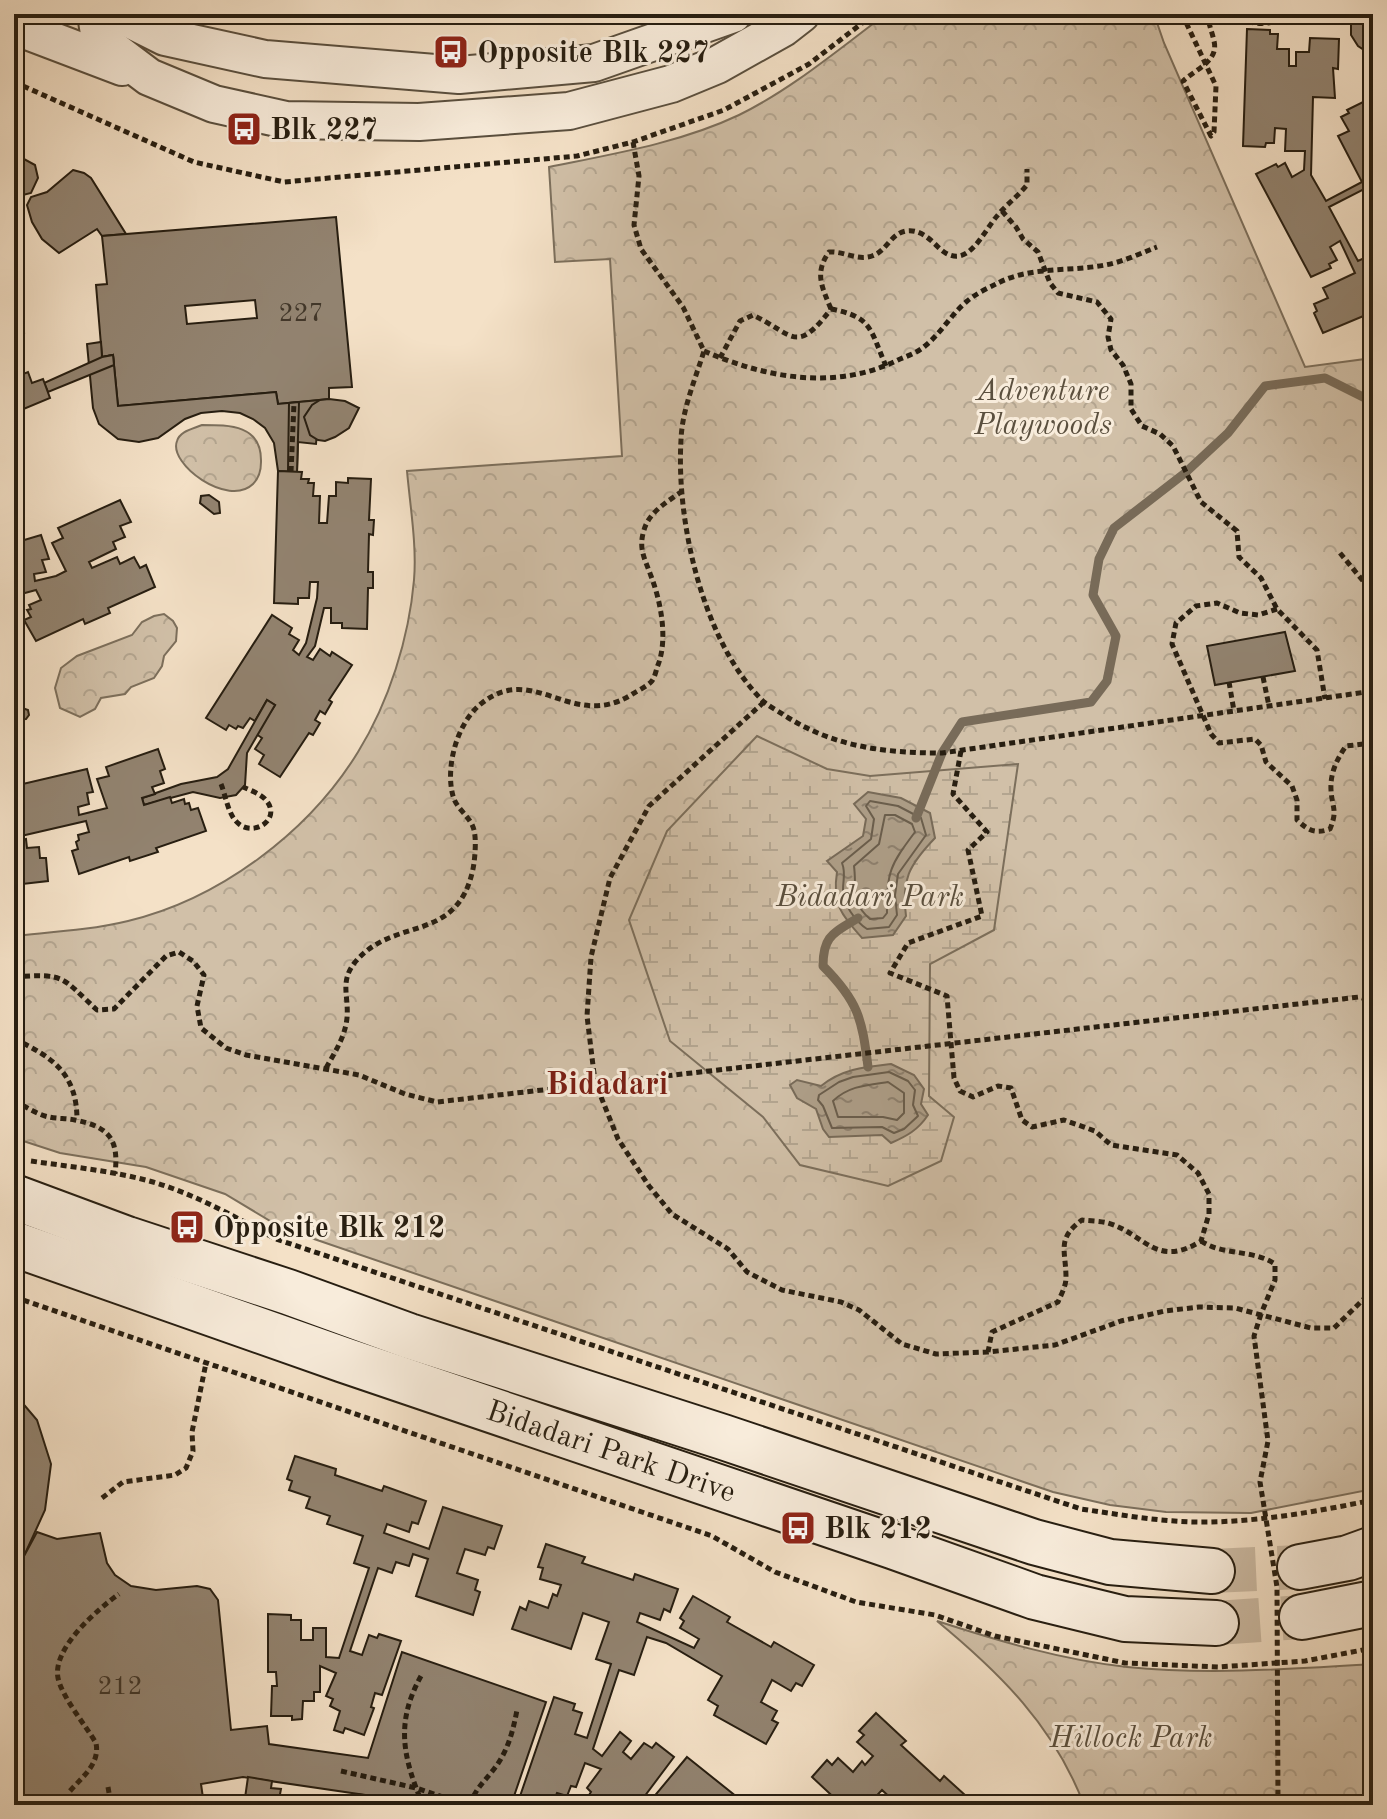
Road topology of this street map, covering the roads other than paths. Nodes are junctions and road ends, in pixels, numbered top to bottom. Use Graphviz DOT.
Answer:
graph roads {
  1 [pos="96,14"];
  2 [pos="119,14"];
  3 [pos="733,14"];
  4 [pos="801,14"];
  5 [pos="14,26"];
  6 [pos="149,77"];
  7 [pos="18,1178"];
  8 [pos="14,1244"];
  9 [pos="409,1336"];
  10 [pos="461,1401"];
  11 [pos="723,1437"];
  12 [pos="762,1502"];
  13 [pos="1373,1549"];
  14 [pos="1300,1567"];
  15 [pos="1212,1571"];
  16 [pos="1373,1603"];
  17 [pos="1302,1617"];
  18 [pos="1216,1623"];
  1 -- 6 [label="street"];
  2 -- 3 [label="street"];
  4 -- 6 [label="street"];
  5 -- 6 [label="street"];
  7 -- 9 [label="street, Bidadari Park Drive"];
  8 -- 10 [label="street, Bidadari Park Drive"];
  9 -- 10 [label="street"];
  9 -- 11 [label="street, Bidadari Park Drive"];
  10 -- 12 [label="street, Bidadari Park Drive"];
  11 -- 12 [label="street"];
  11 -- 15 [label="street, Bidadari Park Drive"];
  12 -- 18 [label="street, Bidadari Park Drive"];
  13 -- 14 [label="street"];
  16 -- 17 [label="street"];
}
